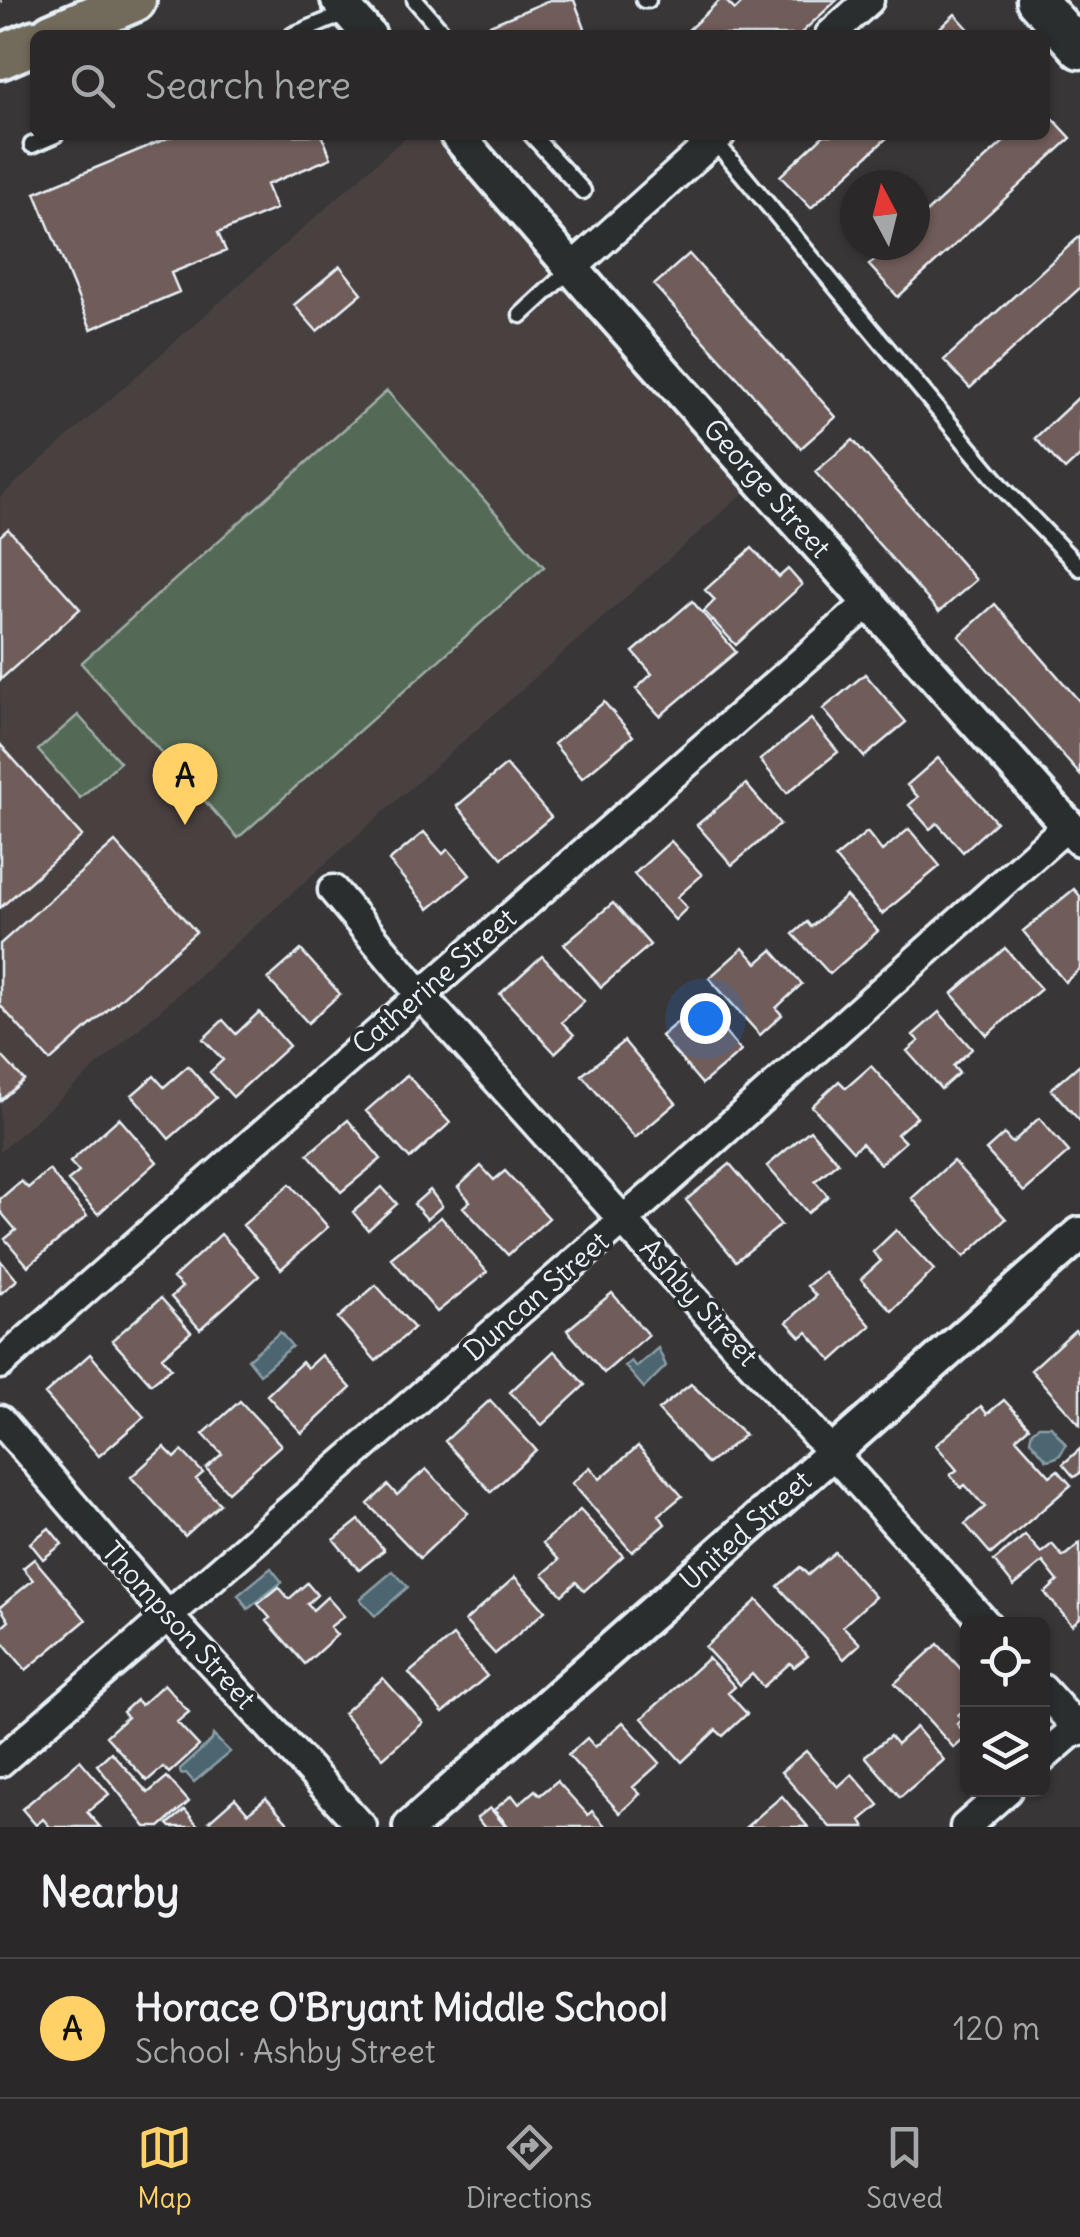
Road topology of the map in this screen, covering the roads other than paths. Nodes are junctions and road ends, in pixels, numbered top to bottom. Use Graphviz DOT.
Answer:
graph roads {
  1 [pos="415,0"];
  2 [pos="868,0"];
  3 [pos="1036,0"];
  4 [pos="123,10"];
  5 [pos="352,16"];
  6 [pos="66,30"];
  7 [pos="309,30"];
  8 [pos="440,30"];
  9 [pos="835,30"];
  10 [pos="30,44"];
  11 [pos="1080,49"];
  12 [pos="0,57"];
  13 [pos="44,140"];
  14 [pos="461,140"];
  15 [pos="537,140"];
  16 [pos="714,140"];
  17 [pos="718,140"];
  18 [pos="32,145"];
  19 [pos="583,191"];
  20 [pos="572,268"];
  21 [pos="521,314"];
  22 [pos="1080,568"];
  23 [pos="871,602"];
  24 [pos="1074,832"];
  25 [pos="334,890"];
  26 [pos="420,994"];
  27 [pos="625,1219"];
  28 [pos="1080,1234"];
  29 [pos="0,1364"];
  30 [pos="0,1420"];
  31 [pos="834,1454"];
  32 [pos="168,1616"];
  33 [pos="980,1617"];
  34 [pos="1050,1697"];
  35 [pos="1079,1728"];
  36 [pos="1050,1752"];
  37 [pos="0,1762"];
  38 [pos="999,1797"];
  39 [pos="362,1827"];
  40 [pos="410,1827"];
  41 [pos="964,1827"];
  1 -- 8 [label="lane"];
  2 -- 9 [label="street"];
  3 -- 11 [label="main road"];
  4 -- 6 [label="main road"];
  5 -- 7 [label="lane"];
  10 -- 12 [label="main road"];
  13 -- 18 [label="lane"];
  14 -- 20 [label="street, George Street"];
  15 -- 19 [label="lane"];
  16 -- 20 [label="street"];
  17 -- 22 [label="lane"];
  20 -- 21 [label="lane"];
  20 -- 23 [label="street, George Street"];
  23 -- 24 [label="street, George Street"];
  23 -- 26 [label="street, Catherine Street"];
  24 -- 27 [label="street, Duncan Street"];
  25 -- 26 [label="street, Ashby Street"];
  26 -- 27 [label="street, Ashby Street"];
  26 -- 29 [label="street, Catherine Street"];
  27 -- 31 [label="street, Ashby Street"];
  27 -- 32 [label="street, Duncan Street"];
  28 -- 31 [label="street, United Street"];
  30 -- 32 [label="street, Thompson Street"];
  31 -- 33 [label="street, Ashby Street"];
  31 -- 40 [label="street, United Street"];
  32 -- 37 [label="street, Duncan Street"];
  32 -- 39 [label="street, Thompson Street"];
  34 -- 35 [label="street"];
  35 -- 36 [label="street"];
  38 -- 41 [label="street"];
}
